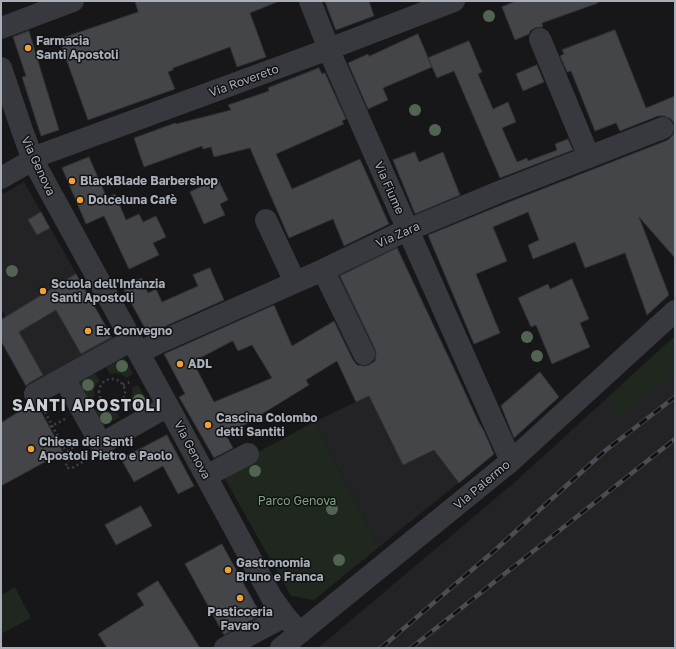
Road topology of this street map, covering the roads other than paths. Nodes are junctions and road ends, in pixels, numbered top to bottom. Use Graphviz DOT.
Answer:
graph roads {
  1 [pos="73,1"];
  2 [pos="310,1"];
  3 [pos="454,1"];
  4 [pos="1,28"];
  5 [pos="540,39"];
  6 [pos="329,49"];
  7 [pos="1,71"];
  8 [pos="663,128"];
  9 [pos="589,157"];
  10 [pos="33,160"];
  11 [pos="1,178"];
  12 [pos="266,220"];
  13 [pos="408,230"];
  14 [pos="323,270"];
  15 [pos="295,282"];
  16 [pos="675,311"];
  17 [pos="135,347"];
  18 [pos="364,354"];
  19 [pos="64,378"];
  20 [pos="39,400"];
  21 [pos="168,406"];
  22 [pos="248,454"];
  23 [pos="512,460"];
  24 [pos="206,476"];
  25 [pos="285,616"];
  26 [pos="300,633"];
  27 [pos="225,648"];
  28 [pos="281,648"];
  1 -- 4 [label="street"];
  2 -- 6 [label="street, Via Fiume"];
  3 -- 6 [label="street, Via Rovereto"];
  5 -- 9 [label="street"];
  6 -- 10 [label="street, Via Rovereto"];
  6 -- 13 [label="street, Via Fiume"];
  7 -- 10 [label="street, Via Genova"];
  8 -- 9 [label="street, Via Zara"];
  9 -- 13 [label="street, Via Zara"];
  10 -- 11 [label="street, Via Rovereto"];
  10 -- 17 [label="street, Via Genova"];
  12 -- 15 [label="street"];
  13 -- 14 [label="street, Via Zara"];
  13 -- 23 [label="street, Via Fiume"];
  14 -- 15 [label="street, Via Zara"];
  14 -- 18 [label="street"];
  15 -- 17 [label="street, Via Zara"];
  16 -- 23 [label="street, Via Palermo"];
  17 -- 19 [label="street, Via Zara"];
  17 -- 21 [label="street, Via Genova"];
  19 -- 20 [label="street, Via Zara"];
  19 -- 21 [label="street"];
  21 -- 24 [label="street, Via Genova"];
  22 -- 24 [label="street"];
  23 -- 26 [label="street, Via Palermo"];
  24 -- 25 [label="street, Via Genova"];
  25 -- 26 [label="street, Via Genova"];
  25 -- 27 [label="street"];
  26 -- 28 [label="street, Via Palermo"];
}
